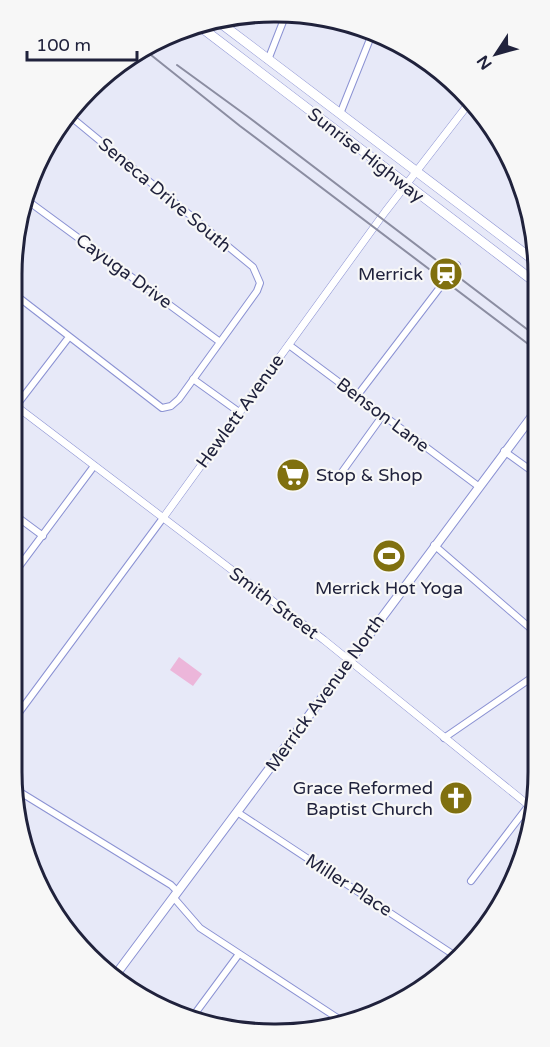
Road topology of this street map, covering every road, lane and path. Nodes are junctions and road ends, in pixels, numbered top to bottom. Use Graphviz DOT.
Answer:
graph roads {
  1 [pos="283,22"];
  2 [pos="226,27"];
  3 [pos="207,32"];
  4 [pos="369,41"];
  5 [pos="268,60"];
  6 [pos="465,109"];
  7 [pos="340,114"];
  8 [pos="75,121"];
  9 [pos="416,172"];
  10 [pos="405,185"];
  11 [pos="33,204"];
  12 [pos="527,255"];
  13 [pos="458,265"];
  14 [pos="528,277"];
  15 [pos="22,301"];
  16 [pos="69,336"];
  17 [pos="220,342"];
  18 [pos="289,345"];
  19 [pos="193,379"];
  20 [pos="22,394"];
  21 [pos="357,396"];
  22 [pos="22,410"];
  23 [pos="239,412"];
  24 [pos="383,415"];
  25 [pos="528,422"];
  26 [pos="504,451"];
  27 [pos="94,466"];
  28 [pos="528,468"];
  29 [pos="342,472"];
  30 [pos="478,486"];
  31 [pos="163,518"];
  32 [pos="22,520"];
  33 [pos="43,536"];
  34 [pos="434,545"];
  35 [pos="22,563"];
  36 [pos="528,626"];
  37 [pos="349,661"];
  38 [pos="528,683"];
  39 [pos="22,708"];
  40 [pos="444,738"];
  41 [pos="24,794"];
  42 [pos="525,802"];
  43 [pos="237,812"];
  44 [pos="524,816"];
  45 [pos="471,881"];
  46 [pos="176,895"];
  47 [pos="451,953"];
  48 [pos="239,954"];
  49 [pos="119,970"];
  50 [pos="196,1012"];
  51 [pos="336,1017"];
  1 -- 5 [label="street"];
  2 -- 5 [label="highway, Sunrise Highway"];
  3 -- 10 [label="highway, Sunrise Highway"];
  4 -- 7 [label="street"];
  5 -- 7 [label="highway, Sunrise Highway"];
  6 -- 9 [label="street, Hewlett Avenue"];
  7 -- 9 [label="highway, Sunrise Highway"];
  8 -- 17 [label="street, Seneca Drive South"];
  9 -- 10 [label="street, Hewlett Avenue"];
  9 -- 12 [label="highway, Sunrise Highway"];
  10 -- 14 [label="highway, Sunrise Highway"];
  10 -- 18 [label="street, Hewlett Avenue"];
  11 -- 17 [label="street, Cayuga Drive"];
  13 -- 21 [label="street"];
  15 -- 16 [label="street"];
  16 -- 19 [label="street"];
  16 -- 20 [label="street"];
  17 -- 19 [label="street"];
  18 -- 21 [label="street, Benson Lane"];
  18 -- 23 [label="street, Hewlett Avenue"];
  19 -- 23 [label="street"];
  21 -- 24 [label="street, Benson Lane"];
  22 -- 27 [label="street, Smith Street"];
  23 -- 31 [label="street, Hewlett Avenue"];
  24 -- 29 [label="street"];
  24 -- 30 [label="street, Benson Lane"];
  25 -- 26 [label="main road, Merrick Avenue North"];
  26 -- 28 [label="street"];
  26 -- 30 [label="main road, Merrick Avenue North"];
  27 -- 31 [label="street, Smith Street"];
  27 -- 33 [label="street"];
  30 -- 34 [label="main road, Merrick Avenue North"];
  31 -- 37 [label="street, Smith Street"];
  31 -- 39 [label="street, Hewlett Avenue"];
  32 -- 33 [label="street"];
  33 -- 35 [label="street"];
  34 -- 36 [label="street"];
  34 -- 37 [label="main road, Merrick Avenue North"];
  37 -- 40 [label="street, Smith Street"];
  37 -- 43 [label="main road, Merrick Avenue North"];
  38 -- 40 [label="street"];
  40 -- 42 [label="street, Smith Street"];
  41 -- 46 [label="street"];
  43 -- 46 [label="main road, Merrick Avenue North"];
  43 -- 47 [label="street, Miller Place"];
  44 -- 45 [label="street"];
  46 -- 48 [label="street"];
  46 -- 49 [label="main road, Merrick Avenue North"];
  48 -- 50 [label="street"];
  48 -- 51 [label="street"];
}
